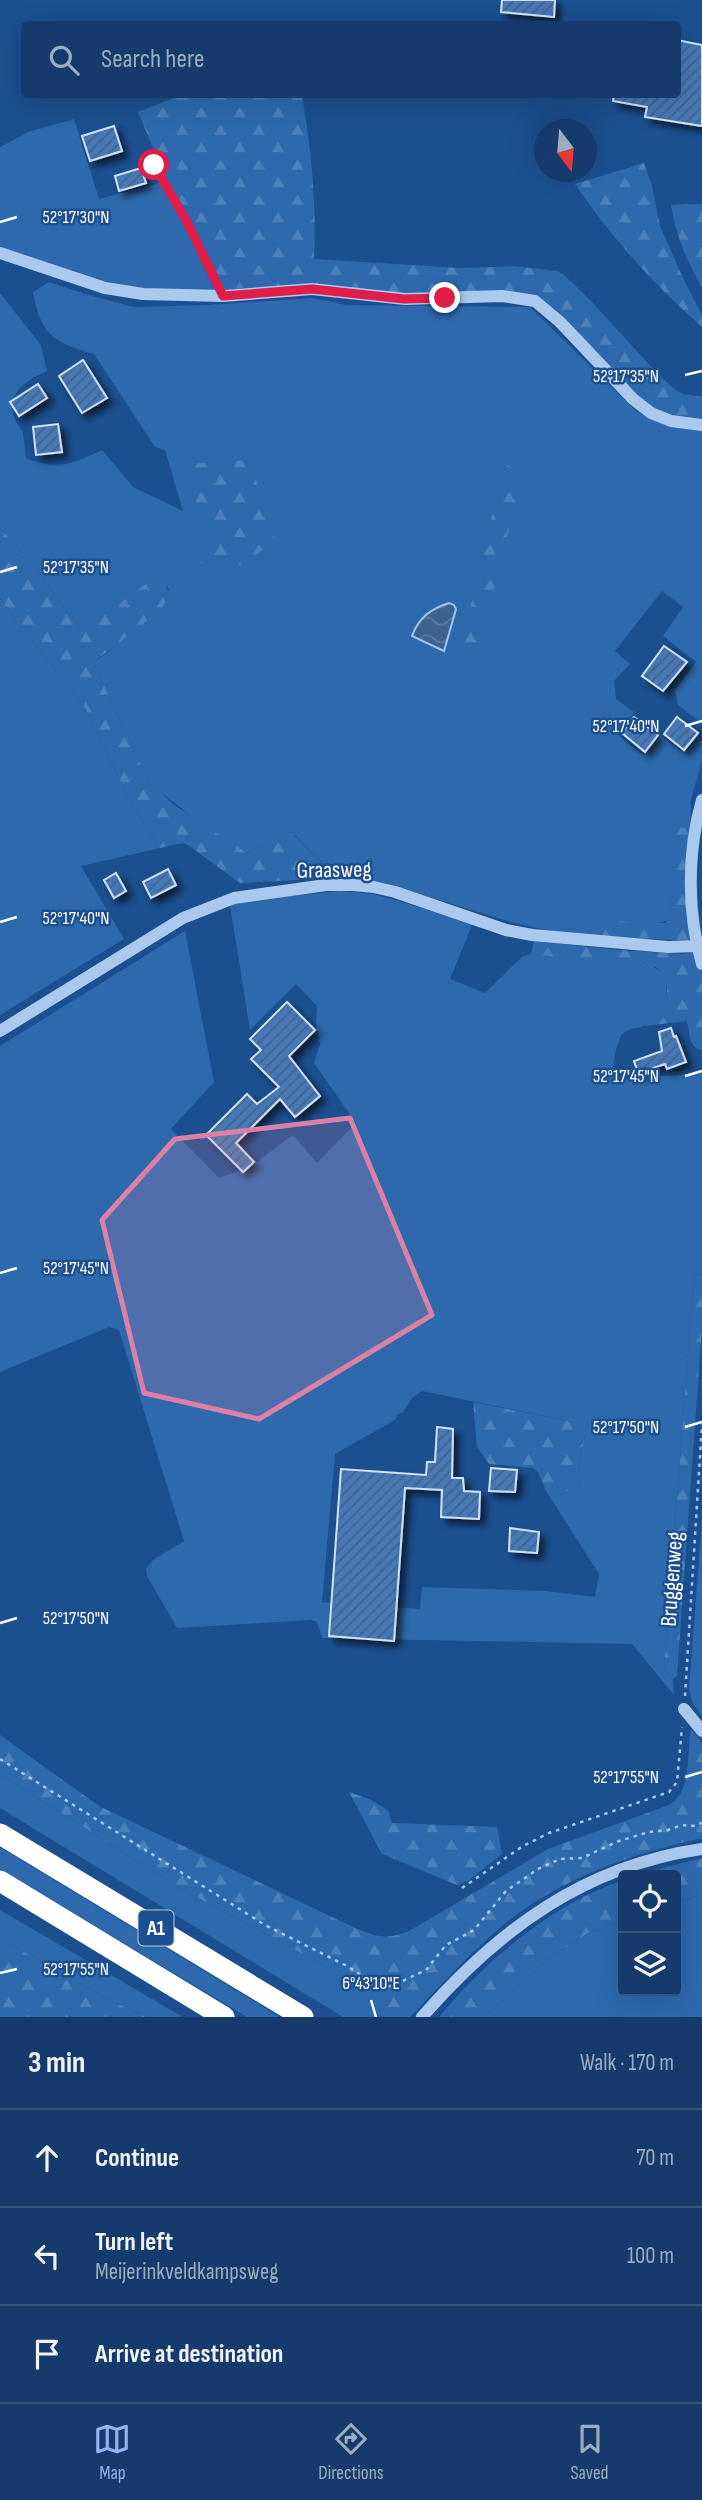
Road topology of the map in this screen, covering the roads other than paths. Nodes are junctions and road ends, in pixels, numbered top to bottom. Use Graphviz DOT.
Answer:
graph roads {
  1 [pos="0,253"];
  2 [pos="702,425"];
  3 [pos="702,800"];
  4 [pos="697,946"];
  5 [pos="702,964"];
  6 [pos="0,1031"];
  7 [pos="684,1709"];
  8 [pos="702,1731"];
  9 [pos="0,1835"];
  10 [pos="702,1849"];
  11 [pos="0,1881"];
  12 [pos="224,2017"];
  13 [pos="303,2017"];
  14 [pos="422,2017"];
  1 -- 2 [label="street"];
  3 -- 4 [label="street"];
  4 -- 5 [label="street"];
  4 -- 6 [label="street, Graasweg"];
  7 -- 8 [label="street"];
  9 -- 13 [label="highway, A1"];
  10 -- 14 [label="street"];
  11 -- 12 [label="highway, A1"];
}
